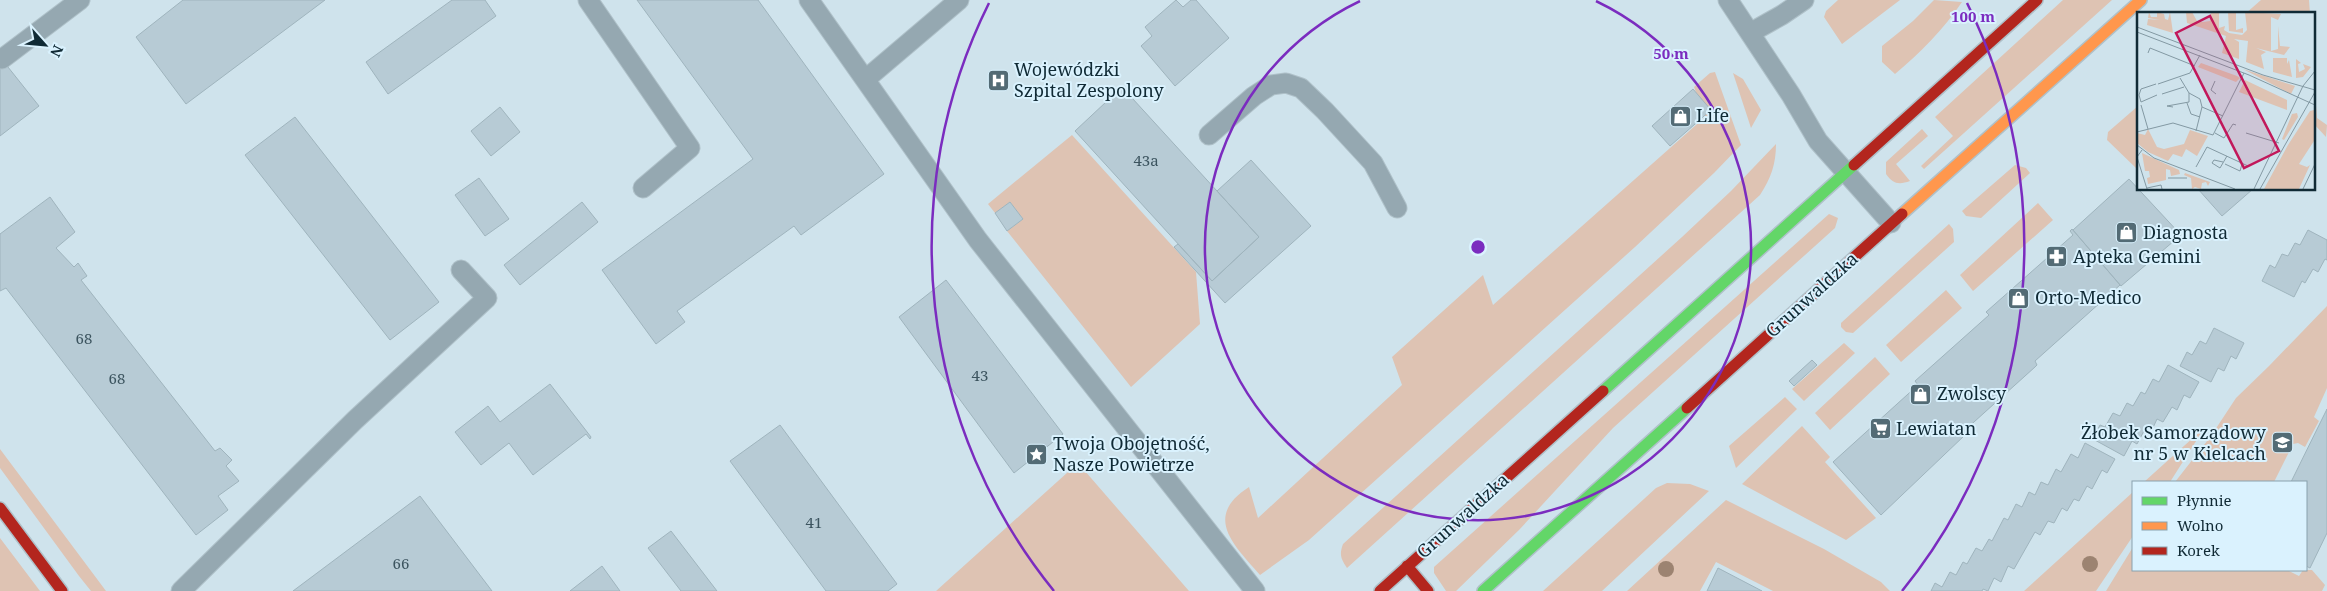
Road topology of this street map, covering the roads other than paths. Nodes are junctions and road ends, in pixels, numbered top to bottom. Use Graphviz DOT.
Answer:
graph roads {
  1 [pos="588,0"];
  2 [pos="809,0"];
  3 [pos="959,0"];
  4 [pos="1728,0"];
  5 [pos="1804,0"];
  6 [pos="2036,0"];
  7 [pos="2141,0"];
  8 [pos="75,2"];
  9 [pos="1750,33"];
  10 [pos="2,59"];
  11 [pos="866,79"];
  12 [pos="1209,135"];
  13 [pos="1845,172"];
  14 [pos="643,188"];
  15 [pos="1397,208"];
  16 [pos="1891,224"];
  17 [pos="461,270"];
  18 [pos="0,508"];
  19 [pos="1407,566"];
  20 [pos="62,591"];
  21 [pos="181,591"];
  22 [pos="1255,591"];
  23 [pos="1380,591"];
  24 [pos="1428,591"];
  25 [pos="1483,591"];
  1 -- 14 [label="lane"];
  2 -- 11 [label="lane"];
  3 -- 11 [label="lane"];
  4 -- 9 [label="lane"];
  5 -- 9 [label="lane"];
  6 -- 13 [label="main road, Grunwaldzka"];
  7 -- 16 [label="main road, Grunwaldzka"];
  8 -- 10 [label="lane"];
  9 -- 13 [label="lane"];
  11 -- 22 [label="lane"];
  12 -- 15 [label="lane"];
  13 -- 16 [label="lane"];
  13 -- 19 [label="main road, Grunwaldzka"];
  16 -- 25 [label="main road, Grunwaldzka"];
  17 -- 21 [label="lane"];
  18 -- 20 [label="main road"];
  19 -- 23 [label="main road, Grunwaldzka"];
  19 -- 24 [label="main road"];
}
